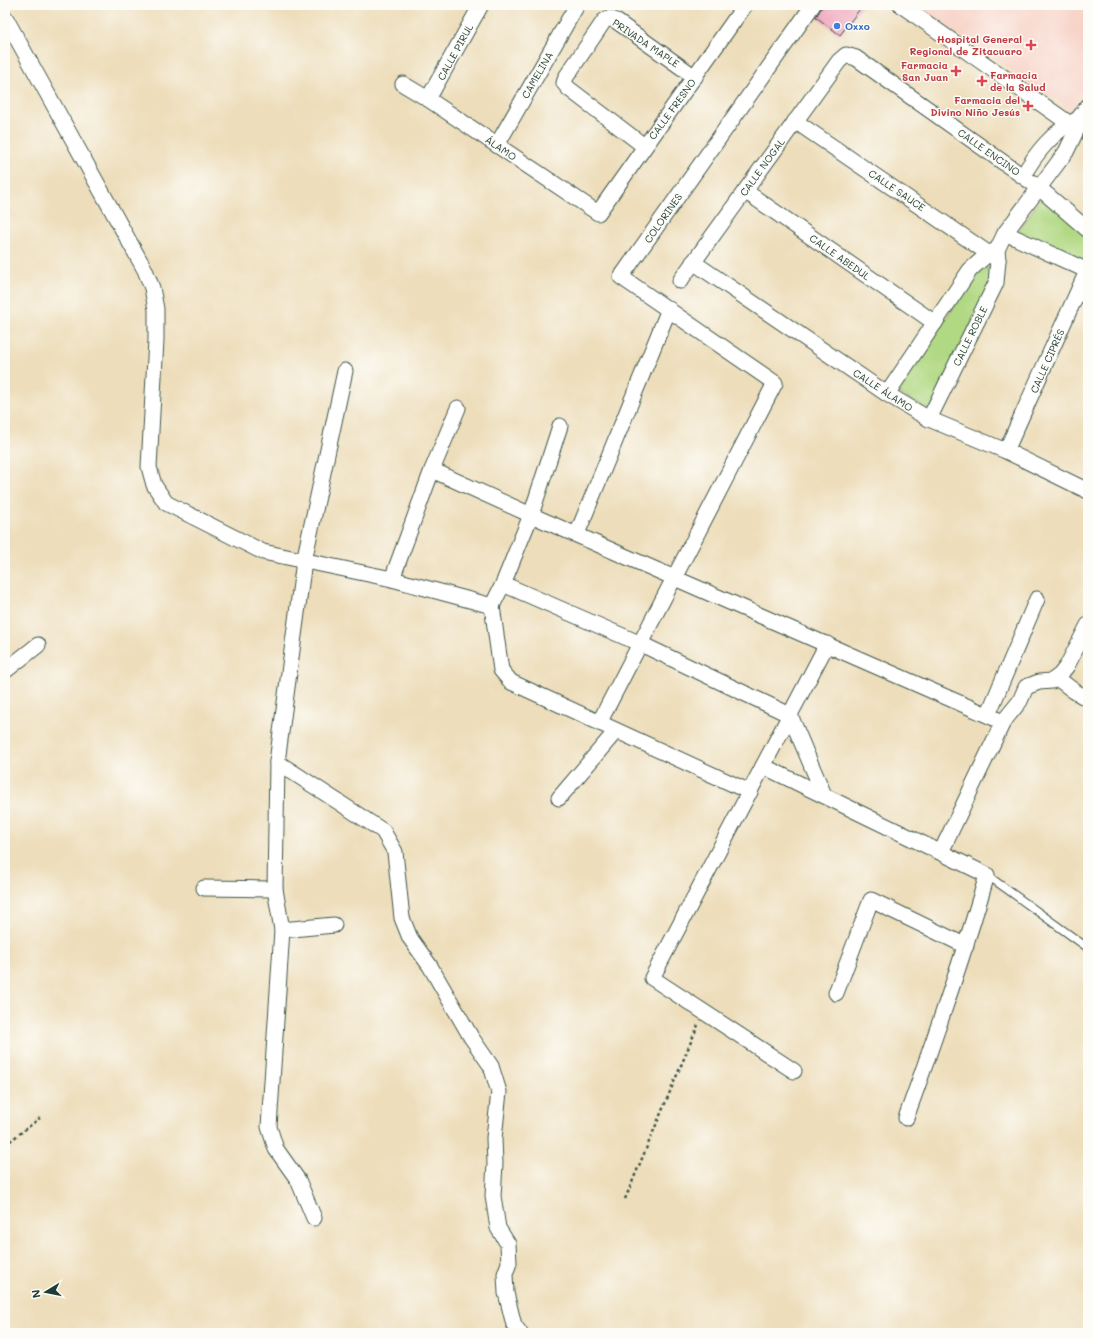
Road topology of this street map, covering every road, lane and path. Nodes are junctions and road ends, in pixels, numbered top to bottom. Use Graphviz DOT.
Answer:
graph roads {
  1 [pos="480,5"];
  2 [pos="577,5"];
  3 [pos="745,5"];
  4 [pos="813,5"];
  5 [pos="901,5"];
  6 [pos="5,17"];
  7 [pos="846,55"];
  8 [pos="695,77"];
  9 [pos="403,84"];
  10 [pos="428,99"];
  11 [pos="1088,106"];
  12 [pos="795,121"];
  13 [pos="1075,124"];
  14 [pos="497,145"];
  15 [pos="644,146"];
  16 [pos="1023,176"];
  17 [pos="1038,187"];
  18 [pos="745,191"];
  19 [pos="598,213"];
  20 [pos="1088,230"];
  21 [pos="1005,233"];
  22 [pos="994,254"];
  23 [pos="693,262"];
  24 [pos="1087,271"];
  25 [pos="680,281"];
  26 [pos="668,309"];
  27 [pos="935,323"];
  28 [pos="345,371"];
  29 [pos="887,394"];
  30 [pos="458,408"];
  31 [pos="929,419"];
  32 [pos="560,426"];
  33 [pos="1006,451"];
  34 [pos="432,470"];
  35 [pos="1086,486"];
  36 [pos="530,515"];
  37 [pos="577,534"];
  38 [pos="304,561"];
  39 [pos="674,577"];
  40 [pos="392,579"];
  41 [pos="503,584"];
  42 [pos="1037,599"];
  43 [pos="492,606"];
  44 [pos="1088,626"];
  45 [pos="640,644"];
  46 [pos="827,644"];
  47 [pos="38,645"];
  48 [pos="5,671"];
  49 [pos="1057,678"];
  50 [pos="1088,699"];
  51 [pos="790,715"];
  52 [pos="988,715"];
  53 [pos="1003,722"];
  54 [pos="599,723"];
  55 [pos="616,731"];
  56 [pos="277,762"];
  57 [pos="763,766"];
  58 [pos="750,792"];
  59 [pos="824,795"];
  60 [pos="559,798"];
  61 [pos="940,852"];
  62 [pos="987,875"];
  63 [pos="204,888"];
  64 [pos="275,889"];
  65 [pos="334,925"];
  66 [pos="282,930"];
  67 [pos="966,946"];
  68 [pos="1088,948"];
  69 [pos="836,993"];
  70 [pos="703,1012"];
  71 [pos="794,1071"];
  72 [pos="40,1118"];
  73 [pos="906,1118"];
  74 [pos="5,1145"];
  75 [pos="625,1199"];
  76 [pos="314,1218"];
  77 [pos="520,1333"];
  1 -- 10 [label="street, CALLE PIRUL"];
  2 -- 14 [label="street, CAMELINA"];
  3 -- 8 [label="street, CALLE FRESNO"];
  4 -- 26 [label="street, COLORINES"];
  5 -- 13 [label="street"];
  6 -- 38 [label="street"];
  7 -- 12 [label="street, CALLE NOGAL"];
  7 -- 16 [label="street, CALLE ENCINO"];
  8 -- 15 [label="street, CALLE FRESNO"];
  8 -- 15 [label="street, PRIVADA MAPLE"];
  9 -- 10 [label="street, ÁLAMO"];
  10 -- 14 [label="street, ÁLAMO"];
  11 -- 13 [label="street"];
  12 -- 18 [label="street, CALLE NOGAL"];
  12 -- 22 [label="street, CALLE SAUCE"];
  13 -- 16 [label="street"];
  13 -- 17 [label="street, CALLE ROBLE"];
  14 -- 19 [label="street, ÁLAMO"];
  15 -- 19 [label="street, CALLE FRESNO"];
  16 -- 17 [label="street, CALLE ENCINO"];
  17 -- 20 [label="street, CALLE ENCINO"];
  17 -- 21 [label="street, CALLE ROBLE"];
  18 -- 23 [label="street, CALLE NOGAL"];
  18 -- 27 [label="street, CALLE ABEDUL"];
  21 -- 22 [label="street, CALLE ROBLE"];
  21 -- 24 [label="street"];
  22 -- 27 [label="street, CALLE ROBLE"];
  22 -- 31 [label="street, CALLE ROBLE"];
  23 -- 25 [label="street, CALLE NOGAL"];
  23 -- 29 [label="street, CALLE ÁLAMO"];
  24 -- 33 [label="street, CALLE CIPRÉS"];
  26 -- 37 [label="street"];
  26 -- 39 [label="street, COLORINES"];
  27 -- 29 [label="street, CALLE ROBLE"];
  28 -- 38 [label="street"];
  29 -- 31 [label="street, CALLE ÁLAMO"];
  30 -- 34 [label="street"];
  31 -- 33 [label="street, CALLE ÁLAMO"];
  32 -- 36 [label="street"];
  33 -- 35 [label="street, CALLE ÁLAMO"];
  34 -- 36 [label="street"];
  34 -- 40 [label="street"];
  36 -- 37 [label="street"];
  36 -- 41 [label="street"];
  37 -- 39 [label="street"];
  38 -- 40 [label="street"];
  38 -- 56 [label="street"];
  39 -- 45 [label="street"];
  39 -- 46 [label="street"];
  40 -- 43 [label="street"];
  41 -- 43 [label="street"];
  41 -- 45 [label="street"];
  42 -- 52 [label="street"];
  43 -- 54 [label="street"];
  44 -- 49 [label="street"];
  45 -- 51 [label="street"];
  45 -- 54 [label="street"];
  46 -- 51 [label="street"];
  46 -- 52 [label="street"];
  47 -- 48 [label="street"];
  49 -- 50 [label="street"];
  49 -- 53 [label="street"];
  51 -- 57 [label="street"];
  51 -- 59 [label="street"];
  52 -- 53 [label="street"];
  53 -- 61 [label="street"];
  54 -- 55 [label="street"];
  55 -- 58 [label="street"];
  55 -- 60 [label="street"];
  56 -- 64 [label="street"];
  56 -- 77 [label="street"];
  57 -- 58 [label="street"];
  57 -- 59 [label="street"];
  58 -- 70 [label="street"];
  59 -- 61 [label="street"];
  61 -- 62 [label="street"];
  62 -- 67 [label="street"];
  62 -- 68 [label="lane"];
  63 -- 64 [label="street"];
  64 -- 66 [label="street"];
  65 -- 66 [label="street"];
  66 -- 76 [label="street"];
  67 -- 69 [label="street"];
  67 -- 73 [label="street"];
  70 -- 71 [label="street"];
  70 -- 75 [label="path"];
  72 -- 74 [label="path"];
}
